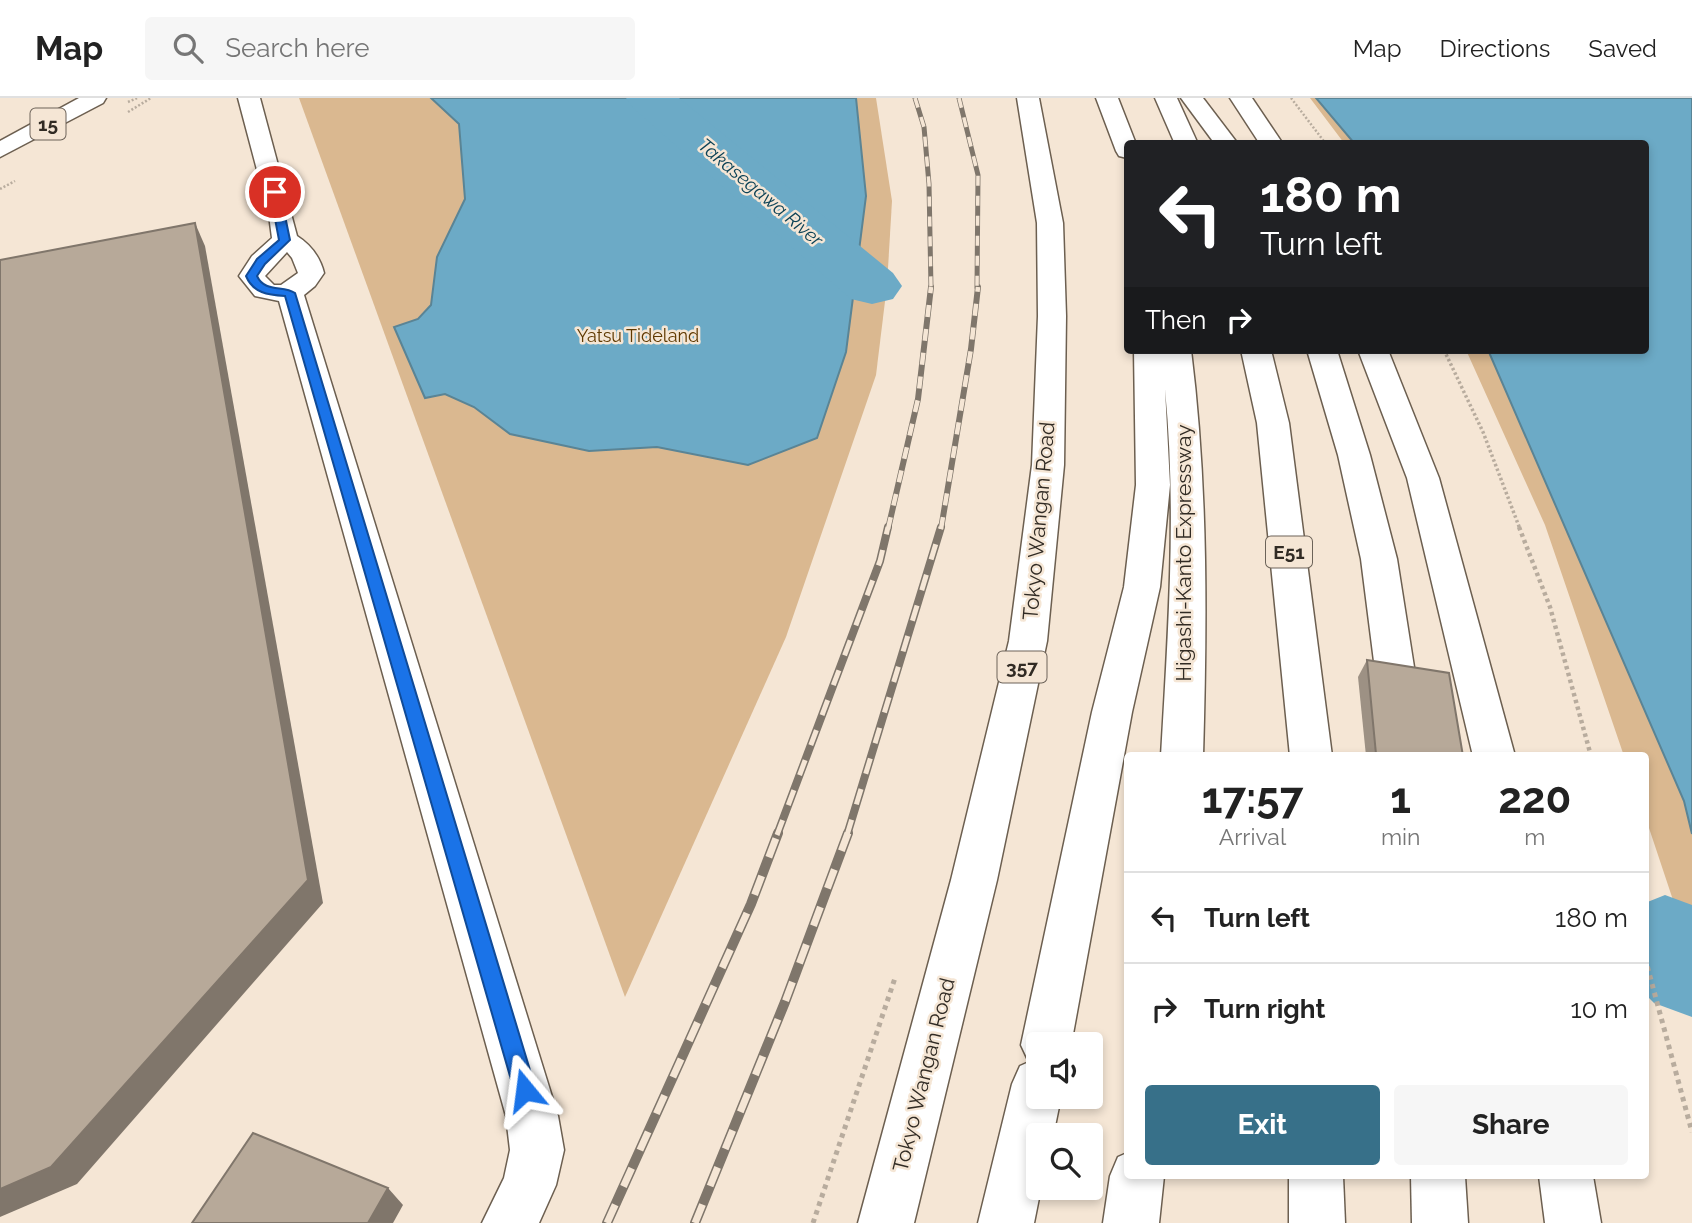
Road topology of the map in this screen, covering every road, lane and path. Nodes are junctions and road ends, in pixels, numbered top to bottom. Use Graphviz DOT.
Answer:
graph roads {
  1 [pos="95,98"];
  2 [pos="249,98"];
  3 [pos="1028,98"];
  4 [pos="1107,98"];
  5 [pos="1166,98"];
  6 [pos="1192,98"];
  7 [pos="1241,98"];
  8 [pos="1291,98"];
  9 [pos="1185,140"];
  10 [pos="1224,140"];
  11 [pos="1269,140"];
  12 [pos="1323,140"];
  13 [pos="1124,143"];
  14 [pos="0,150"];
  15 [pos="19,178"];
  16 [pos="0,189"];
  17 [pos="285,240"];
  18 [pos="290,293"];
  19 [pos="1149,354"];
  20 [pos="1176,354"];
  21 [pos="1257,354"];
  22 [pos="1323,354"];
  23 [pos="1375,354"];
  24 [pos="1446,354"];
  25 [pos="1182,752"];
  26 [pos="1311,752"];
  27 [pos="1407,752"];
  28 [pos="1493,752"];
  29 [pos="1590,752"];
  30 [pos="897,973"];
  31 [pos="1649,973"];
  32 [pos="1049,1032"];
  33 [pos="1032,1109"];
  34 [pos="1692,1132"];
  35 [pos="1137,1179"];
  36 [pos="1316,1179"];
  37 [pos="1438,1179"];
  38 [pos="1566,1179"];
  39 [pos="509,1223"];
  40 [pos="813,1223"];
  41 [pos="886,1223"];
  42 [pos="1006,1223"];
  43 [pos="1131,1223"];
  44 [pos="1317,1223"];
  45 [pos="1440,1223"];
  46 [pos="1573,1223"];
  1 -- 14 [label="main road, 15"];
  2 -- 17 [label="main road"];
  3 -- 41 [label="main road, Tokyo Wangan Road / 357"];
  4 -- 13 [label="main road"];
  5 -- 9 [label="main road"];
  6 -- 10 [label="main road"];
  7 -- 11 [label="main road"];
  8 -- 12 [label="path"];
  15 -- 16 [label="path"];
  17 -- 18 [label="main road"];
  17 -- 18 [label="main road"];
  18 -- 39 [label="main road"];
  19 -- 32 [label="main road"];
  20 -- 25 [label="main road, Higashi-Kanto Expressway"];
  21 -- 26 [label="main road, E51"];
  22 -- 27 [label="main road"];
  23 -- 28 [label="main road"];
  24 -- 29 [label="path"];
  30 -- 40 [label="path"];
  31 -- 34 [label="path"];
  33 -- 42 [label="main road"];
  35 -- 43 [label="main road"];
  36 -- 44 [label="main road"];
  37 -- 45 [label="main road"];
  38 -- 46 [label="main road"];
}
